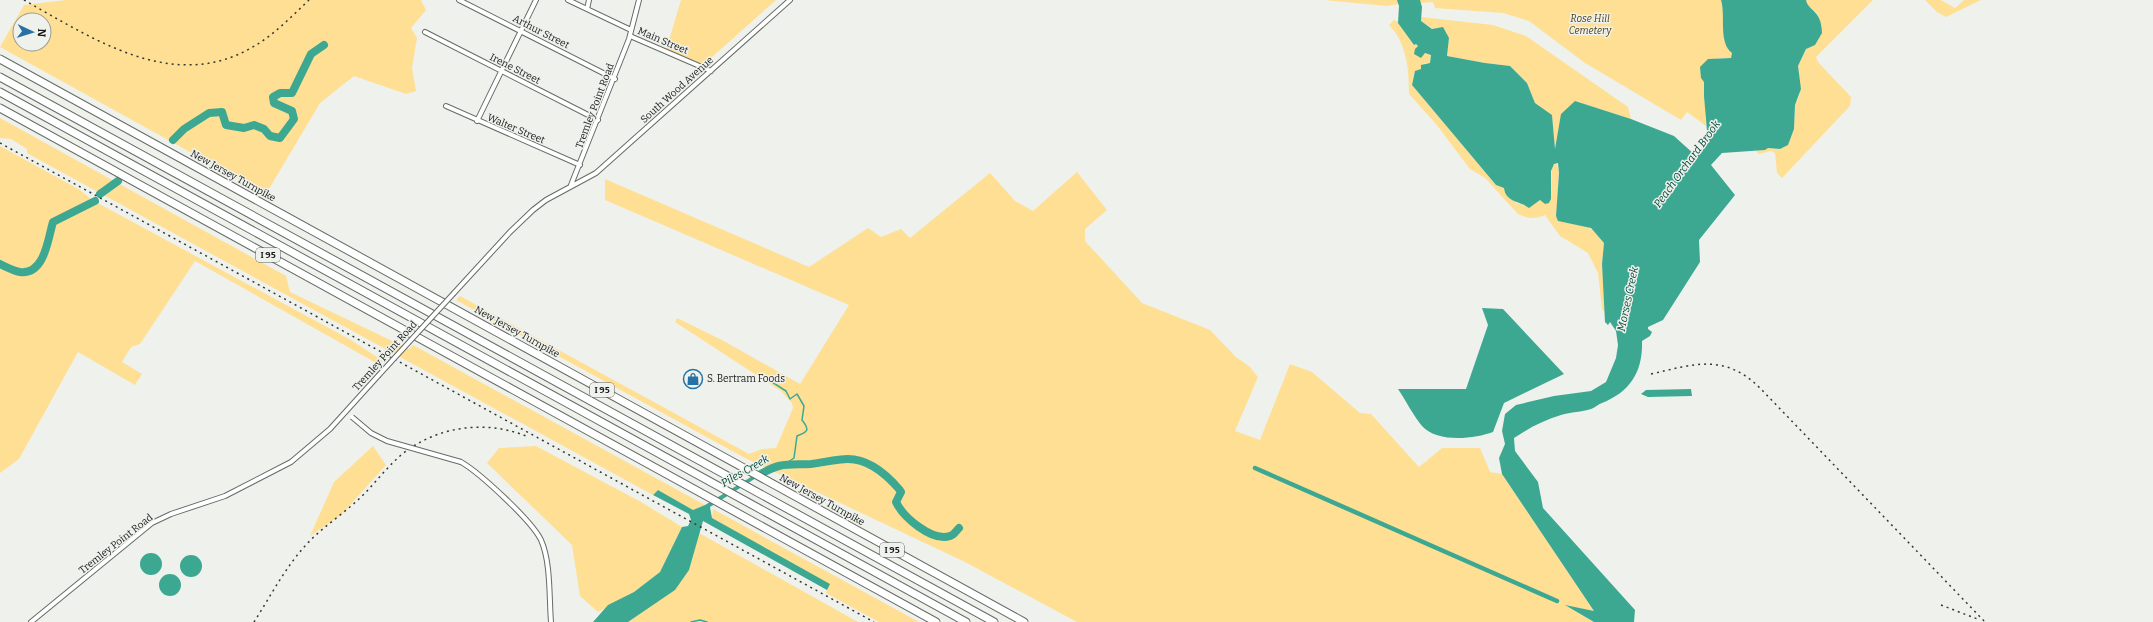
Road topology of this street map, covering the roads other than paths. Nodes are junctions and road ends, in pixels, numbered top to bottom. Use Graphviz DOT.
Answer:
graph roads {
  1 [pos="459,0"];
  2 [pos="536,0"];
  3 [pos="568,0"];
  4 [pos="589,0"];
  5 [pos="639,0"];
  6 [pos="790,0"];
  7 [pos="587,9"];
  8 [pos="631,30"];
  9 [pos="521,31"];
  10 [pos="425,32"];
  11 [pos="630,36"];
  12 [pos="0,60"];
  13 [pos="711,70"];
  14 [pos="502,71"];
  15 [pos="0,77"];
  16 [pos="615,79"];
  17 [pos="0,92"];
  18 [pos="446,106"];
  19 [pos="0,108"];
  20 [pos="598,120"];
  21 [pos="477,121"];
  22 [pos="580,165"];
  23 [pos="571,186"];
  24 [pos="346,412"];
  25 [pos="31,622"];
  26 [pos="551,622"];
  27 [pos="936,622"];
  28 [pos="966,622"];
  29 [pos="994,622"];
  30 [pos="1024,622"];
  1 -- 9 [label="street, Arthur Street"];
  2 -- 9 [label="street"];
  3 -- 7 [label="street, Main Street"];
  4 -- 7 [label="street"];
  5 -- 8 [label="street, Tremley Point Road"];
  6 -- 13 [label="street, South Wood Avenue"];
  7 -- 8 [label="street, Main Street"];
  8 -- 11 [label="street, Tremley Point Road"];
  9 -- 14 [label="street"];
  9 -- 16 [label="street, Arthur Street"];
  10 -- 14 [label="street, Irene Street"];
  11 -- 13 [label="street, Main Street"];
  11 -- 16 [label="street, Tremley Point Road"];
  12 -- 30 [label="highway, New Jersey Turnpike / I 95"];
  13 -- 23 [label="street, South Wood Avenue"];
  14 -- 20 [label="street, Irene Street"];
  14 -- 21 [label="street"];
  15 -- 29 [label="highway, I 95"];
  16 -- 20 [label="street, Tremley Point Road"];
  17 -- 28 [label="highway, I 95"];
  18 -- 21 [label="street, Walter Street"];
  19 -- 27 [label="highway, I 95"];
  20 -- 22 [label="street, Tremley Point Road"];
  21 -- 22 [label="street, Walter Street"];
  22 -- 23 [label="street, Tremley Point Road"];
  23 -- 24 [label="street, Tremley Point Road, bridge"];
  24 -- 25 [label="street, Tremley Point Road"];
  24 -- 26 [label="street, bridge"];
}
